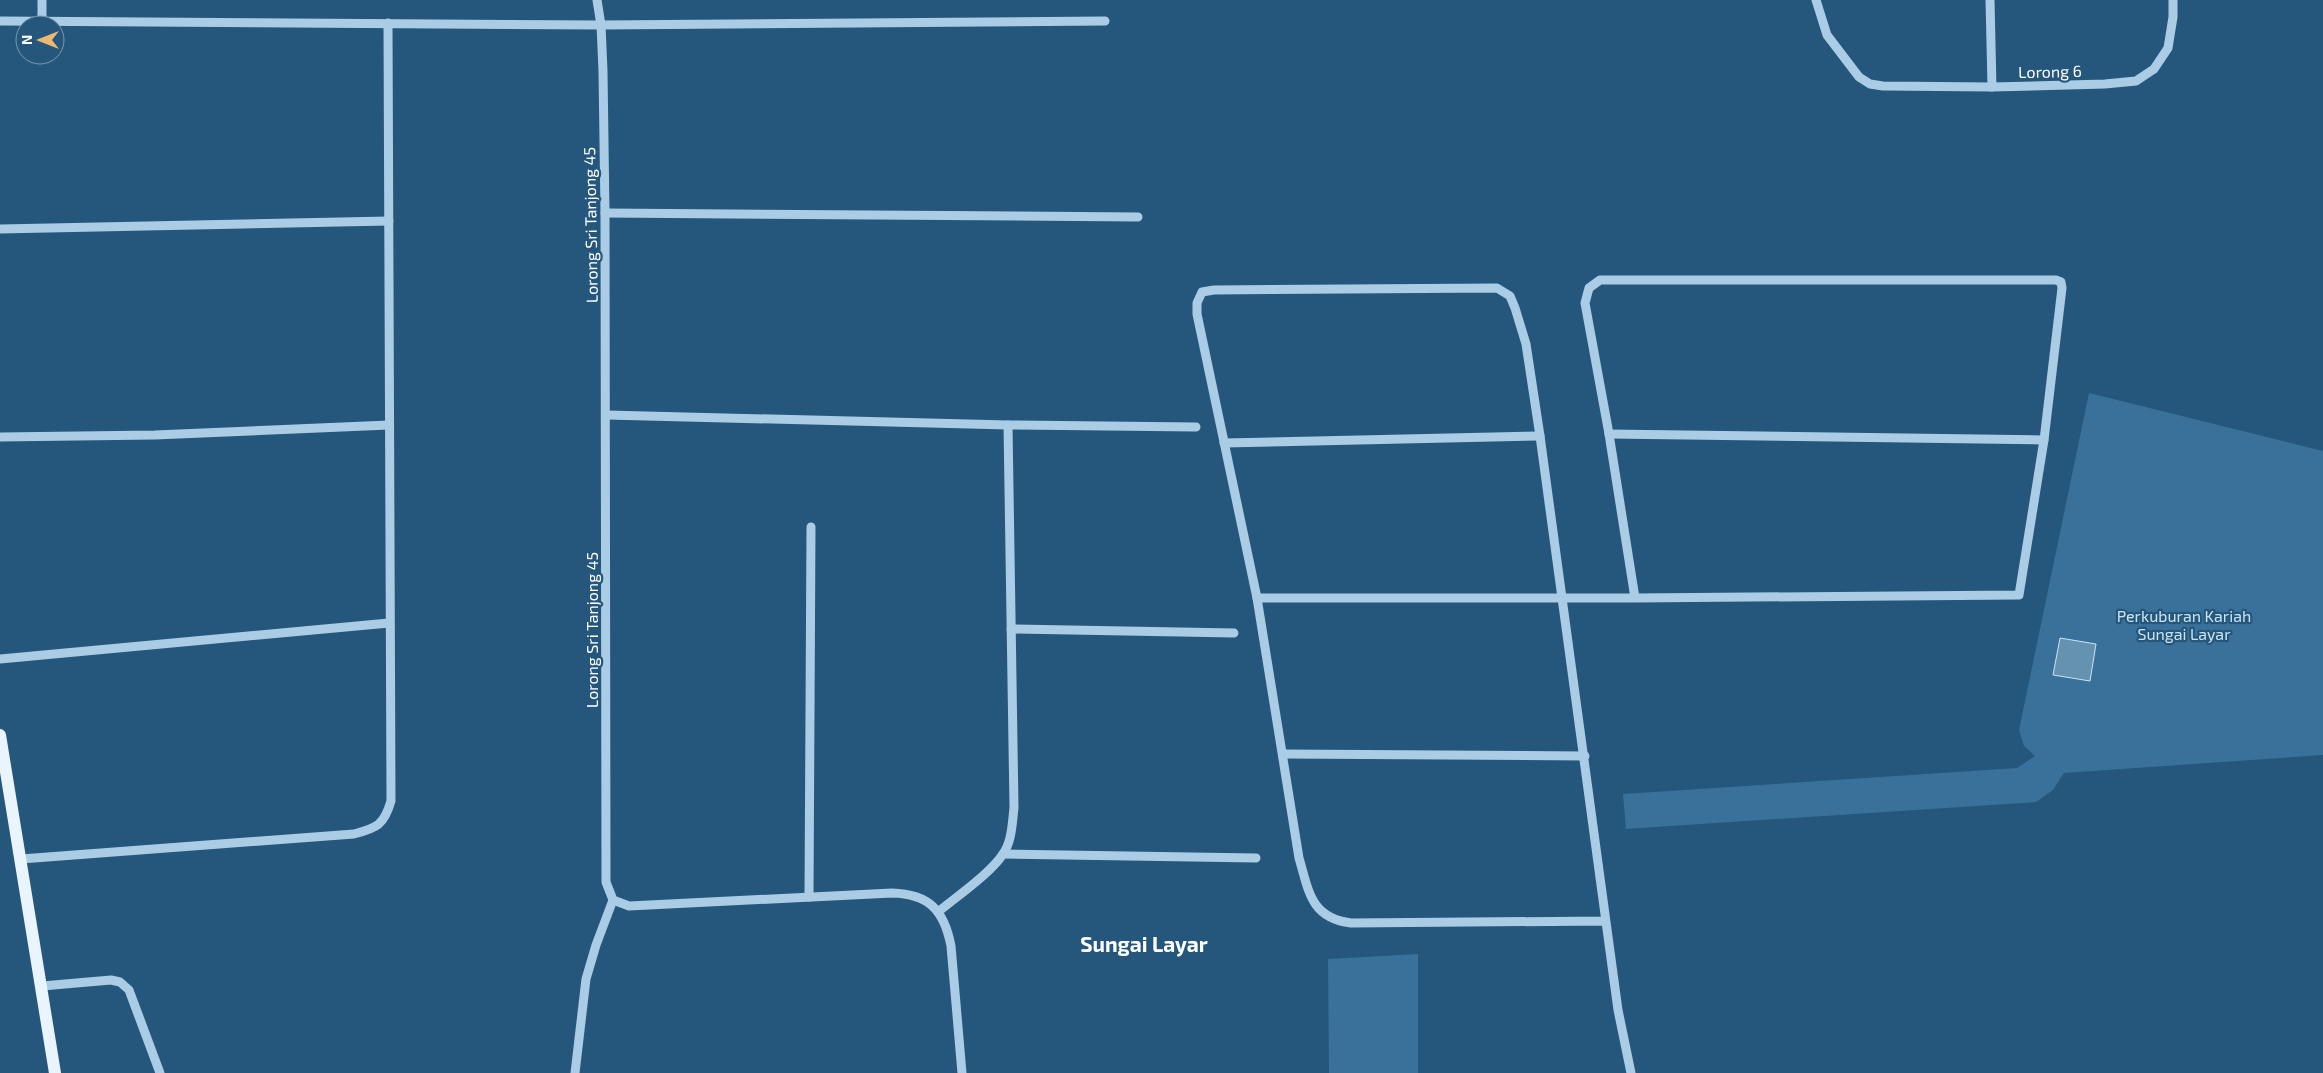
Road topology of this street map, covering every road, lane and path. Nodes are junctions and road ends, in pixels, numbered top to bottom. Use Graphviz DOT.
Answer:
graph roads {
  1 [pos="42,0"];
  2 [pos="597,0"];
  3 [pos="1816,0"];
  4 [pos="1990,0"];
  5 [pos="2173,0"];
  6 [pos="42,15"];
  7 [pos="0,20"];
  8 [pos="15,20"];
  9 [pos="65,21"];
  10 [pos="1105,21"];
  11 [pos="388,23"];
  12 [pos="601,25"];
  13 [pos="1992,87"];
  14 [pos="605,213"];
  15 [pos="1138,217"];
  16 [pos="390,222"];
  17 [pos="0,229"];
  18 [pos="607,415"];
  19 [pos="390,424"];
  20 [pos="1008,425"];
  21 [pos="1196,427"];
  22 [pos="1610,434"];
  23 [pos="1540,436"];
  24 [pos="0,437"];
  25 [pos="2044,440"];
  26 [pos="1224,442"];
  27 [pos="811,528"];
  28 [pos="1257,598"];
  29 [pos="1562,598"];
  30 [pos="1635,598"];
  31 [pos="390,624"];
  32 [pos="1011,629"];
  33 [pos="1234,633"];
  34 [pos="0,659"];
  35 [pos="0,735"];
  36 [pos="1282,754"];
  37 [pos="1584,756"];
  38 [pos="1003,854"];
  39 [pos="1256,858"];
  40 [pos="21,859"];
  41 [pos="809,897"];
  42 [pos="613,900"];
  43 [pos="938,912"];
  44 [pos="1605,921"];
  45 [pos="42,986"];
  46 [pos="55,1073"];
  47 [pos="160,1073"];
  48 [pos="575,1073"];
  49 [pos="962,1073"];
  50 [pos="1631,1073"];
  1 -- 6 [label="street"];
  2 -- 12 [label="street, Lorong Sri Tanjong 45"];
  3 -- 13 [label="street, Lorong 6"];
  4 -- 13 [label="street"];
  5 -- 13 [label="street, Lorong 6"];
  7 -- 8 [label="street"];
  9 -- 11 [label="street"];
  10 -- 12 [label="street"];
  11 -- 12 [label="street"];
  11 -- 16 [label="street"];
  12 -- 14 [label="street, Lorong Sri Tanjong 45"];
  14 -- 15 [label="street"];
  14 -- 18 [label="street, Lorong Sri Tanjong 45"];
  16 -- 17 [label="street"];
  16 -- 19 [label="street"];
  18 -- 20 [label="street"];
  18 -- 42 [label="street, Lorong Sri Tanjong 45"];
  19 -- 24 [label="street"];
  19 -- 31 [label="street"];
  20 -- 21 [label="street"];
  20 -- 32 [label="street"];
  22 -- 25 [label="street"];
  22 -- 25 [label="street"];
  22 -- 30 [label="street"];
  23 -- 26 [label="street"];
  23 -- 26 [label="street"];
  23 -- 29 [label="street"];
  25 -- 30 [label="street"];
  26 -- 28 [label="street"];
  27 -- 41 [label="street"];
  28 -- 29 [label="street"];
  28 -- 36 [label="street"];
  29 -- 30 [label="street"];
  29 -- 37 [label="street"];
  31 -- 34 [label="street"];
  31 -- 40 [label="street"];
  32 -- 33 [label="street"];
  32 -- 38 [label="street"];
  35 -- 40 [label="main road"];
  36 -- 37 [label="street"];
  36 -- 44 [label="street"];
  37 -- 44 [label="street"];
  38 -- 39 [label="street"];
  38 -- 43 [label="street"];
  40 -- 45 [label="main road"];
  41 -- 42 [label="street"];
  41 -- 43 [label="street"];
  42 -- 48 [label="street"];
  43 -- 49 [label="street"];
  44 -- 50 [label="street"];
  45 -- 46 [label="main road"];
  45 -- 47 [label="street"];
}
